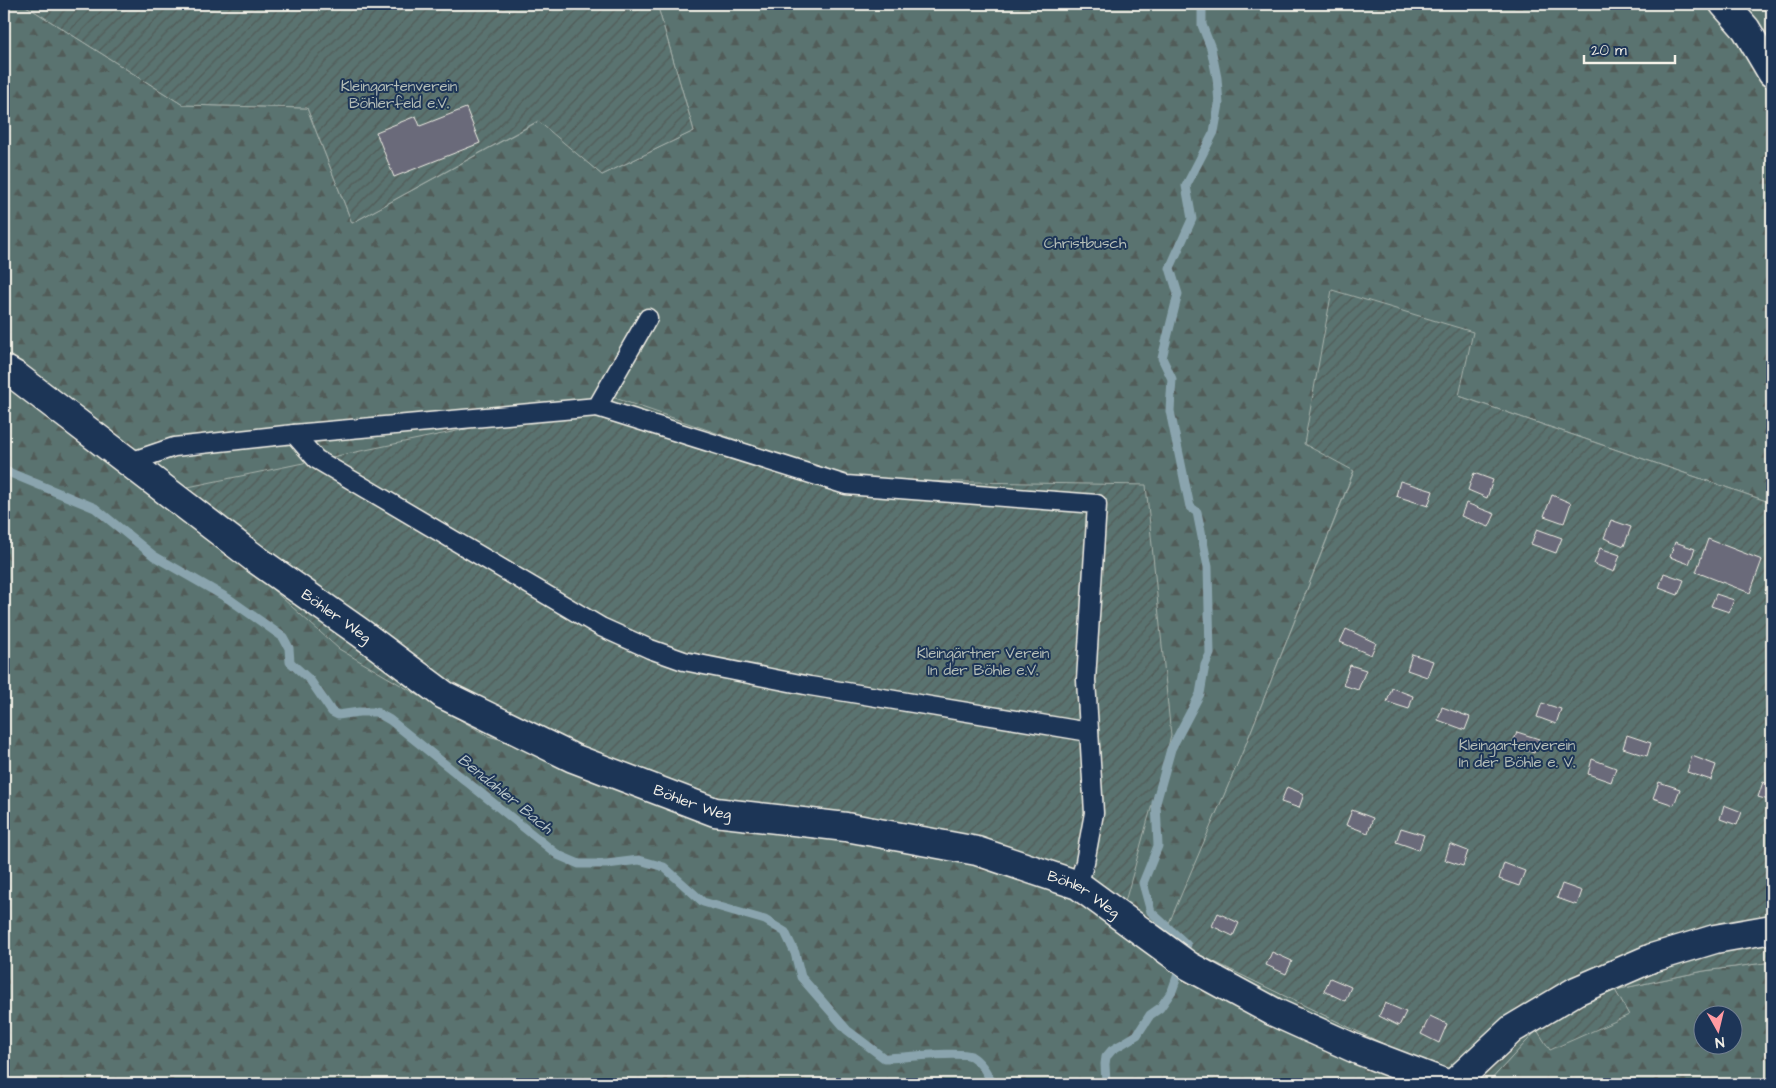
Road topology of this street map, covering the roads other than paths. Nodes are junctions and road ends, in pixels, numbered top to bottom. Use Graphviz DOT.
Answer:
graph roads {
  1 [pos="1724,4"];
  2 [pos="1772,73"];
  3 [pos="648,318"];
  4 [pos="4,369"];
  5 [pos="597,407"];
  6 [pos="294,434"];
  7 [pos="130,462"];
  8 [pos="1089,732"];
  9 [pos="1078,885"];
  10 [pos="1772,929"];
  11 [pos="1448,1084"];
  12 [pos="1453,1084"];
  1 -- 2 [label="street"];
  3 -- 5 [label="lane"];
  4 -- 7 [label="street, Böhler Weg"];
  5 -- 6 [label="lane"];
  5 -- 8 [label="lane"];
  6 -- 7 [label="lane"];
  6 -- 8 [label="lane"];
  7 -- 9 [label="street, Böhler Weg"];
  8 -- 9 [label="lane"];
  9 -- 11 [label="street, Böhler Weg"];
  10 -- 12 [label="street"];
}
